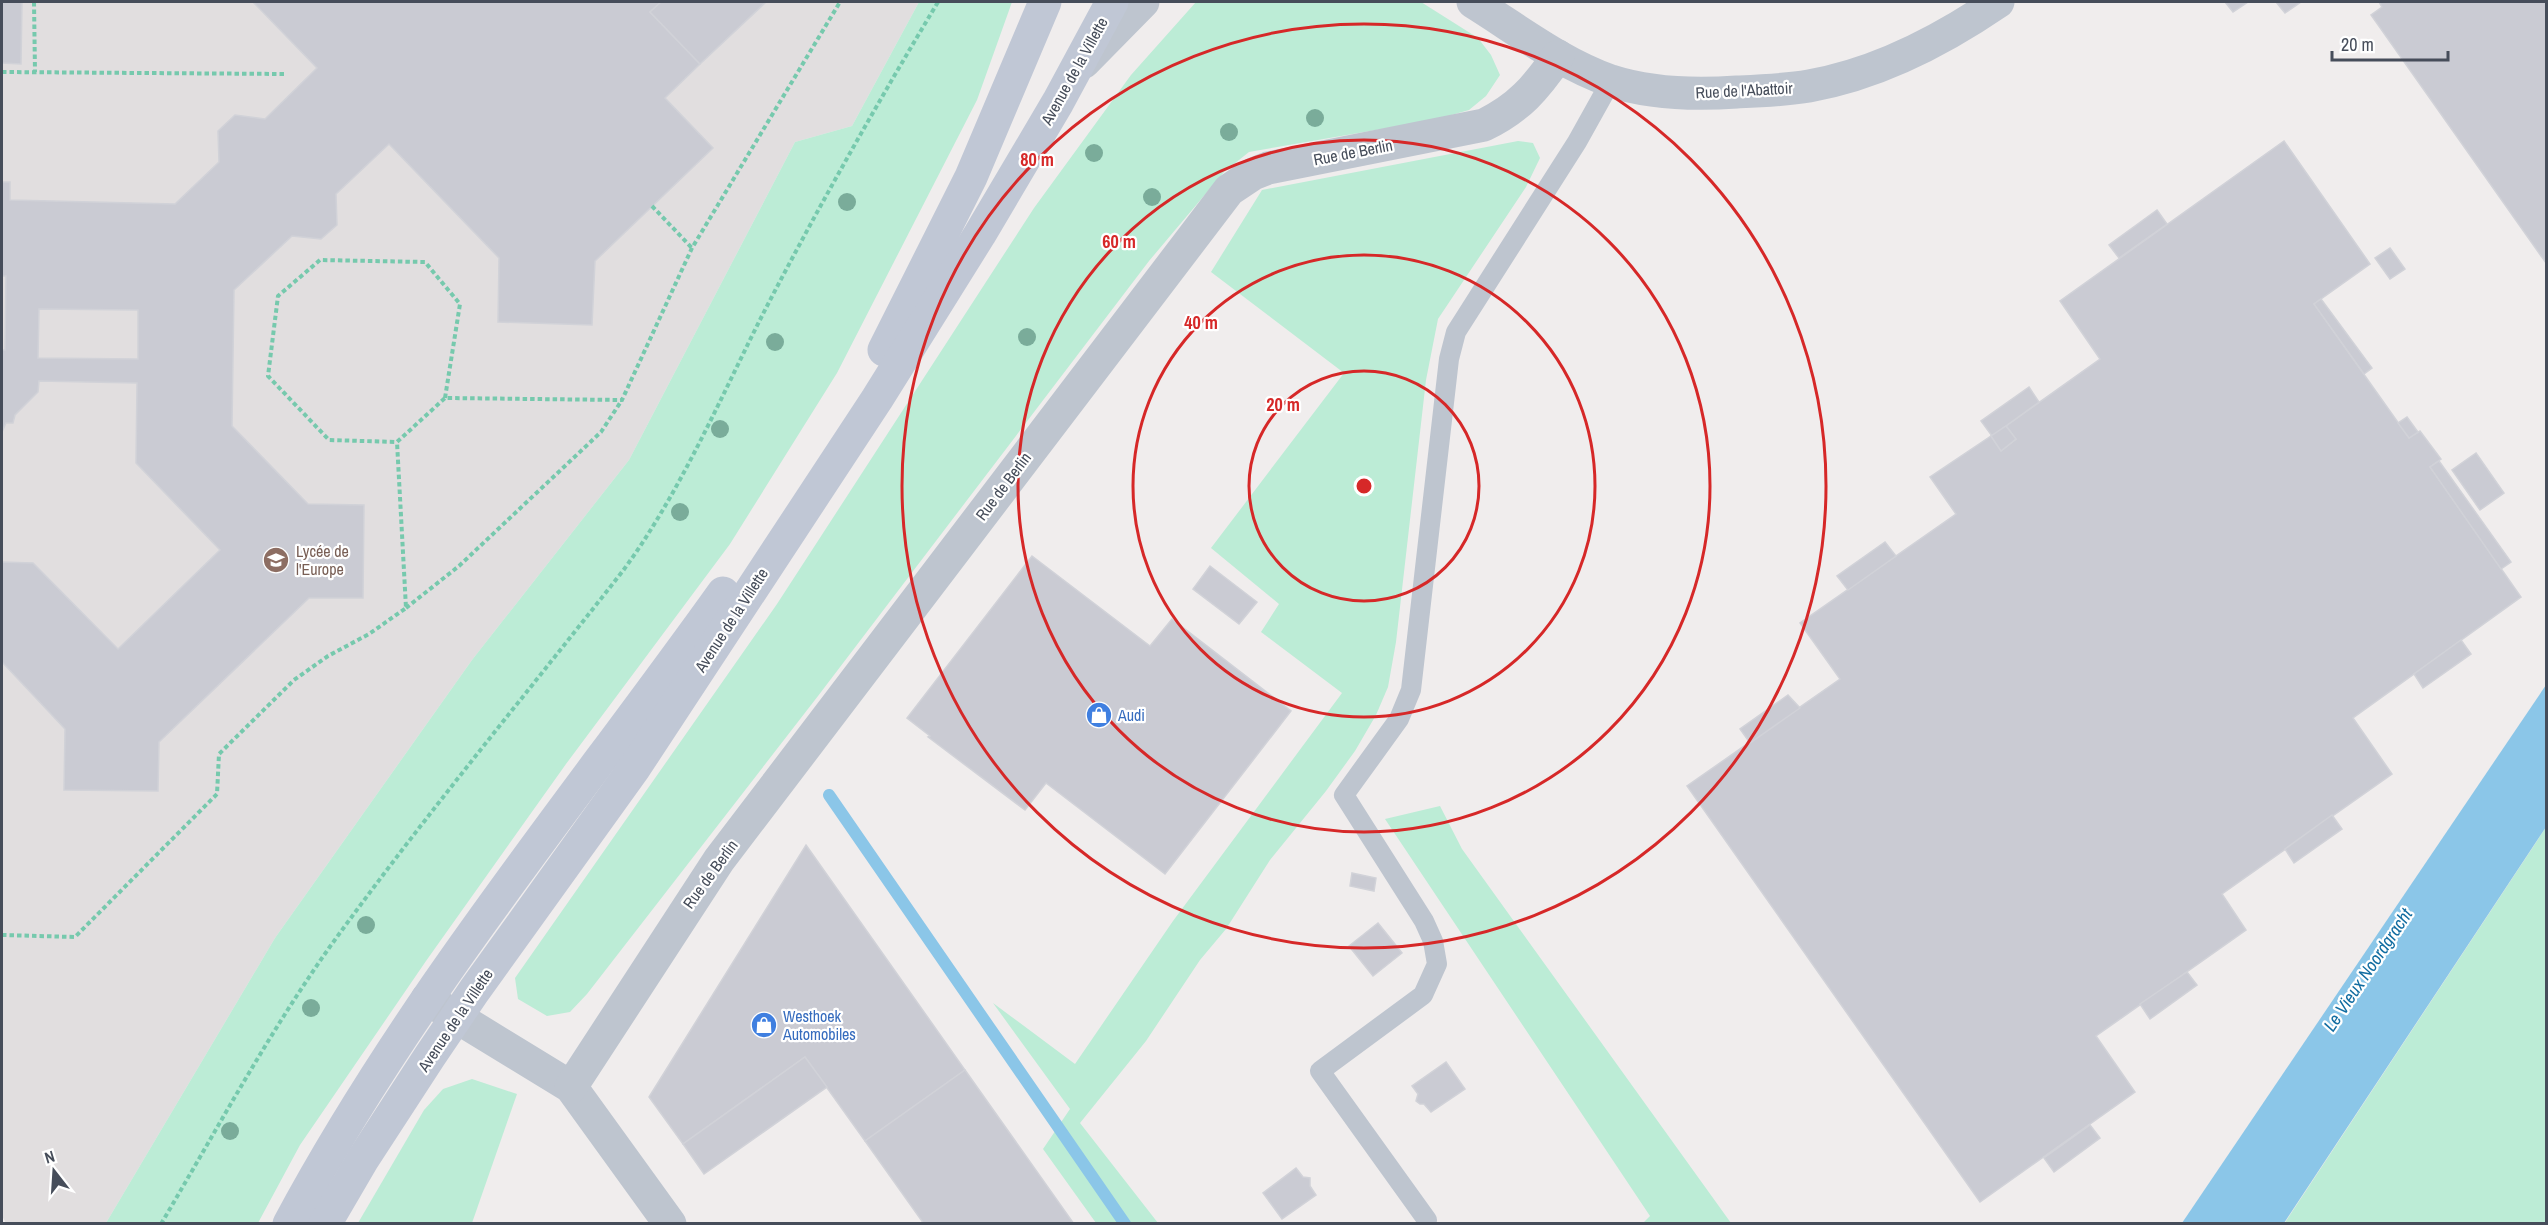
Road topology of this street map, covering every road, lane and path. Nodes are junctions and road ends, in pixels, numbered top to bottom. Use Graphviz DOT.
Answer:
graph roads {
  1 [pos="34,2"];
  2 [pos="840,2"];
  3 [pos="938,2"];
  4 [pos="1045,2"];
  5 [pos="1112,2"];
  6 [pos="1143,2"];
  7 [pos="1998,2"];
  8 [pos="1481,5"];
  9 [pos="1558,56"];
  10 [pos="2,72"];
  11 [pos="35,72"];
  12 [pos="1075,72"];
  13 [pos="285,74"];
  14 [pos="1611,81"];
  15 [pos="652,206"];
  16 [pos="692,248"];
  17 [pos="445,398"];
  18 [pos="622,400"];
  19 [pos="397,442"];
  20 [pos="406,608"];
  21 [pos="2,935"];
  22 [pos="427,999"];
  23 [pos="457,1016"];
  24 [pos="571,1087"];
  25 [pos="1427,1220"];
  26 [pos="161,1224"];
  27 [pos="289,1224"];
  28 [pos="325,1224"];
  29 [pos="670,1224"];
  1 -- 11 [label="path"];
  2 -- 16 [label="path"];
  3 -- 26 [label="path"];
  4 -- 22 [label="main road, Avenue de la Villette"];
  5 -- 12 [label="main road, Avenue de la Villette"];
  6 -- 12 [label="street"];
  7 -- 14 [label="street, Rue de l'Abattoir"];
  8 -- 9 [label="street, Rue de l'Abattoir"];
  9 -- 14 [label="street, Rue de l'Abattoir"];
  9 -- 24 [label="street, Rue de Berlin"];
  10 -- 11 [label="path"];
  11 -- 13 [label="path"];
  12 -- 23 [label="main road, Avenue de la Villette"];
  14 -- 25 [label="lane"];
  15 -- 16 [label="path"];
  16 -- 18 [label="path"];
  17 -- 18 [label="path"];
  17 -- 19 [label="path"];
  17 -- 19 [label="path"];
  18 -- 20 [label="path"];
  19 -- 20 [label="path"];
  20 -- 21 [label="path"];
  22 -- 23 [label="street"];
  22 -- 27 [label="main road, Avenue de la Villette"];
  23 -- 24 [label="street"];
  23 -- 28 [label="main road, Avenue de la Villette"];
  24 -- 29 [label="street"];
}
